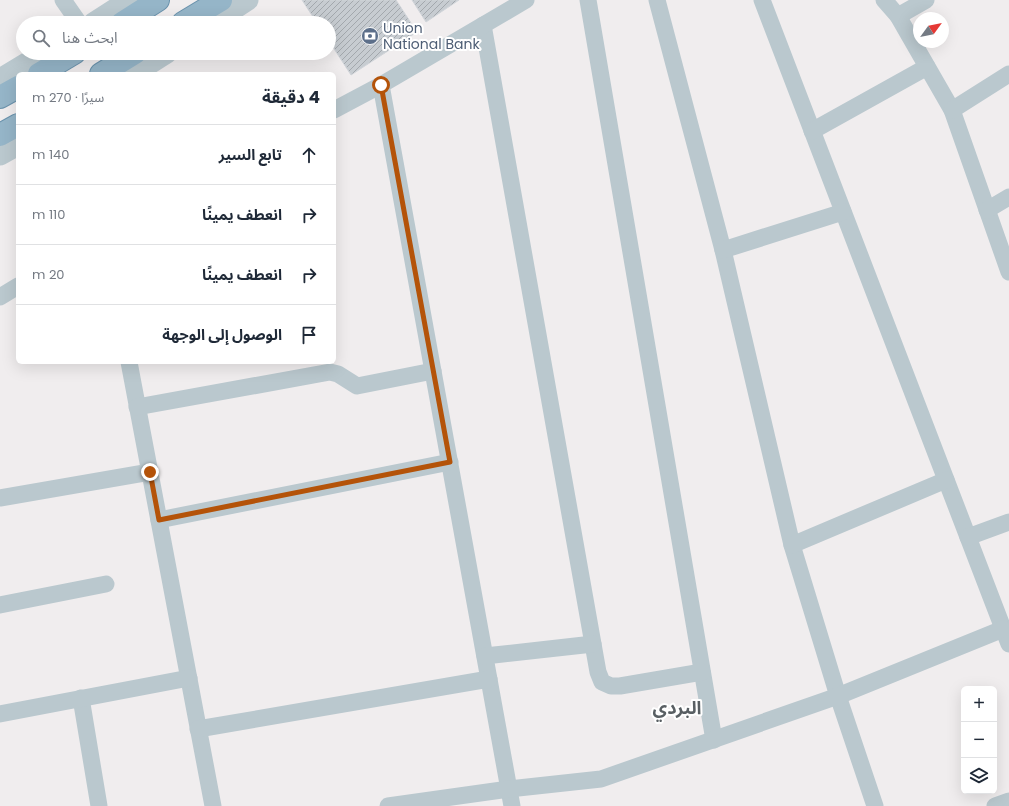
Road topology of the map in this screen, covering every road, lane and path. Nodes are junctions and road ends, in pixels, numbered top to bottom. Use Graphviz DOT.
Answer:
graph roads {
  1 [pos="63,0"];
  2 [pos="129,0"];
  3 [pos="158,0"];
  4 [pos="221,0"];
  5 [pos="248,0"];
  6 [pos="526,0"];
  7 [pos="588,0"];
  8 [pos="657,0"];
  9 [pos="762,0"];
  10 [pos="884,0"];
  11 [pos="926,0"];
  12 [pos="74,16"];
  13 [pos="103,16"];
  14 [pos="133,16"];
  15 [pos="195,16"];
  16 [pos="224,16"];
  17 [pos="898,16"];
  18 [pos="483,25"];
  19 [pos="31,60"];
  20 [pos="62,60"];
  21 [pos="124,60"];
  22 [pos="156,60"];
  23 [pos="927,67"];
  24 [pos="42,72"];
  25 [pos="104,72"];
  26 [pos="137,72"];
  27 [pos="1009,74"];
  28 [pos="0,79"];
  29 [pos="381,85"];
  30 [pos="16,88"];
  31 [pos="0,97"];
  32 [pos="336,109"];
  33 [pos="952,110"];
  34 [pos="16,126"];
  35 [pos="812,131"];
  36 [pos="0,135"];
  37 [pos="16,146"];
  38 [pos="0,155"];
  39 [pos="1009,196"];
  40 [pos="987,210"];
  41 [pos="843,212"];
  42 [pos="723,250"];
  43 [pos="1009,272"];
  44 [pos="16,287"];
  45 [pos="0,297"];
  46 [pos="129,364"];
  47 [pos="433,371"];
  48 [pos="137,407"];
  49 [pos="450,462"];
  50 [pos="150,472"];
  51 [pos="946,480"];
  52 [pos="0,498"];
  53 [pos="159,520"];
  54 [pos="1009,522"];
  55 [pos="968,537"];
  56 [pos="792,545"];
  57 [pos="106,584"];
  58 [pos="0,604"];
  59 [pos="1006,636"];
  60 [pos="593,644"];
  61 [pos="485,656"];
  62 [pos="702,672"];
  63 [pos="189,678"];
  64 [pos="489,680"];
  65 [pos="838,696"];
  66 [pos="81,698"];
  67 [pos="0,714"];
  68 [pos="198,729"];
  69 [pos="714,740"];
  70 [pos="509,789"];
  71 [pos="1009,801"];
  72 [pos="99,806"];
  73 [pos="213,806"];
  74 [pos="388,806"];
  75 [pos="512,806"];
  76 [pos="875,806"];
  77 [pos="994,806"];
  1 -- 12 [label="street"];
  2 -- 13 [label="street"];
  3 -- 14 [label="highway"];
  4 -- 15 [label="highway"];
  5 -- 16 [label="street"];
  6 -- 18 [label="street"];
  7 -- 62 [label="street"];
  8 -- 42 [label="street"];
  9 -- 35 [label="street"];
  10 -- 17 [label="street"];
  11 -- 17 [label="street"];
  17 -- 23 [label="street"];
  18 -- 29 [label="street"];
  18 -- 60 [label="street"];
  19 -- 28 [label="street"];
  20 -- 24 [label="highway"];
  21 -- 25 [label="highway"];
  22 -- 26 [label="street"];
  23 -- 33 [label="street"];
  23 -- 35 [label="street"];
  27 -- 33 [label="street"];
  29 -- 32 [label="street"];
  29 -- 47 [label="street"];
  30 -- 31 [label="highway"];
  33 -- 40 [label="street"];
  34 -- 36 [label="highway"];
  35 -- 41 [label="street"];
  37 -- 38 [label="street"];
  39 -- 40 [label="street"];
  40 -- 43 [label="street"];
  41 -- 42 [label="street"];
  41 -- 51 [label="street"];
  42 -- 56 [label="street"];
  44 -- 45 [label="street"];
  46 -- 48 [label="street"];
  47 -- 48 [label="street"];
  47 -- 49 [label="street"];
  48 -- 50 [label="street"];
  49 -- 53 [label="street"];
  49 -- 61 [label="street"];
  50 -- 52 [label="street"];
  50 -- 53 [label="street"];
  51 -- 55 [label="street"];
  51 -- 56 [label="street"];
  53 -- 63 [label="street"];
  54 -- 55 [label="street"];
  55 -- 59 [label="street"];
  56 -- 65 [label="street"];
  57 -- 58 [label="street"];
  59 -- 65 [label="street"];
  60 -- 61 [label="street"];
  60 -- 62 [label="street"];
  61 -- 64 [label="street"];
  62 -- 69 [label="street"];
  63 -- 66 [label="street"];
  63 -- 68 [label="street"];
  64 -- 68 [label="street"];
  64 -- 70 [label="street"];
  65 -- 69 [label="street"];
  65 -- 76 [label="street"];
  66 -- 67 [label="street"];
  66 -- 72 [label="street"];
  68 -- 73 [label="street"];
  69 -- 70 [label="street"];
  70 -- 74 [label="street"];
  70 -- 75 [label="street"];
  71 -- 77 [label="street"];
}
